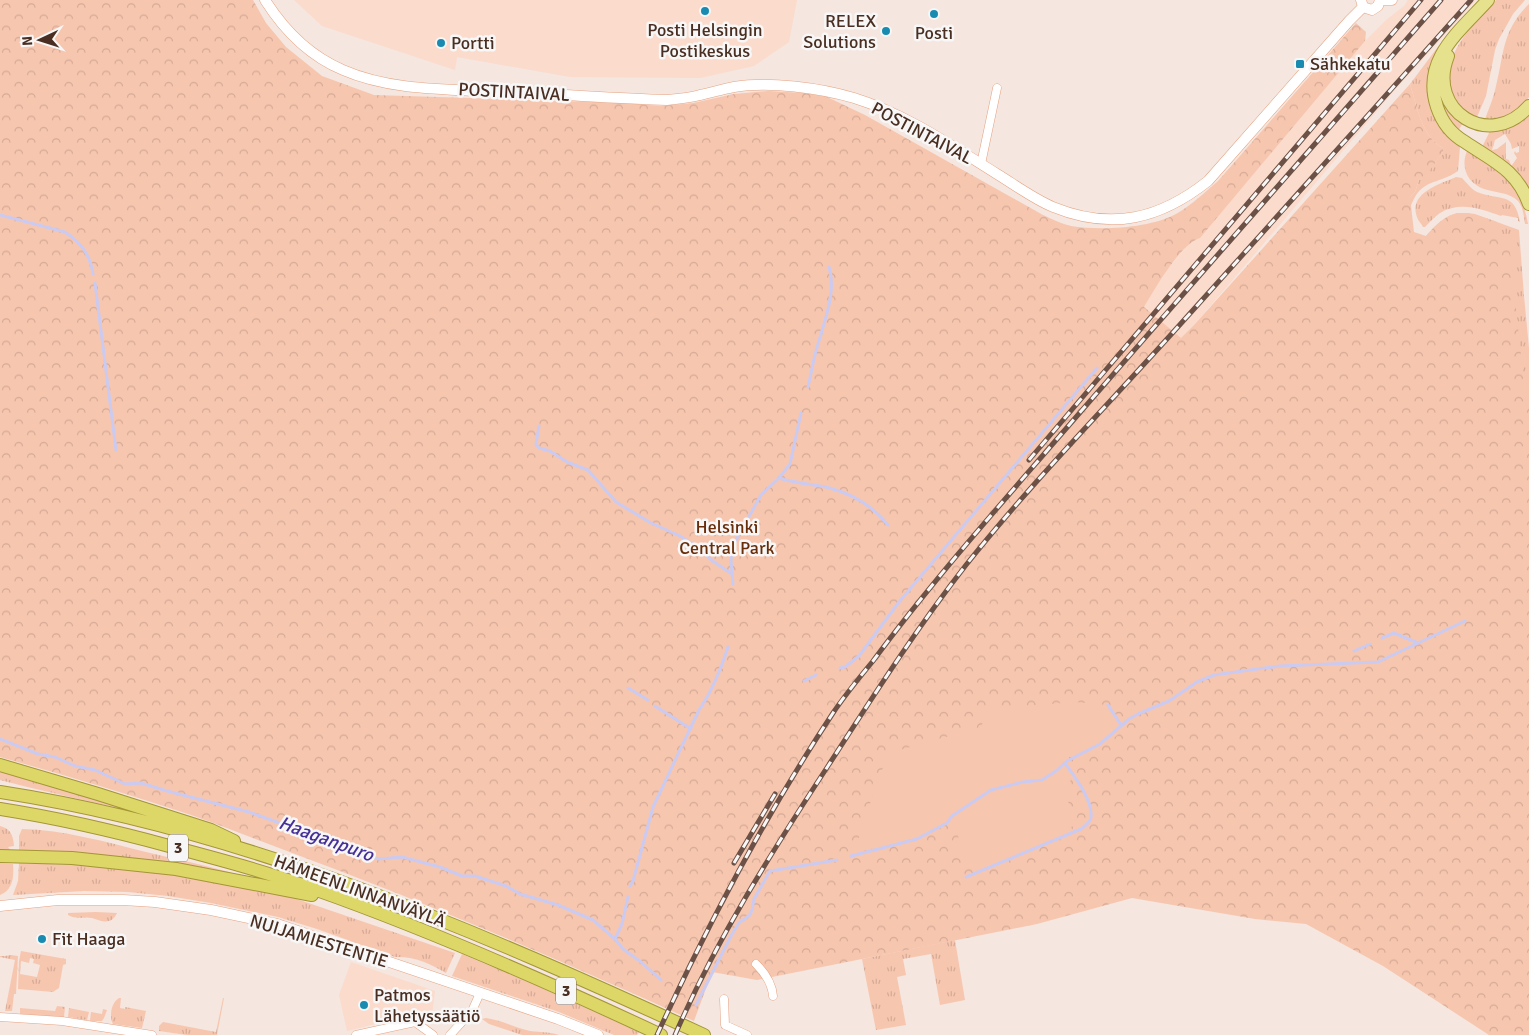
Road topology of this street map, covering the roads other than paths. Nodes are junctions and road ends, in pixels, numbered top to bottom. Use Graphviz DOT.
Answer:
graph roads {
  1 [pos="265,0"];
  2 [pos="1380,0"];
  3 [pos="1392,0"];
  4 [pos="1488,0"];
  5 [pos="1362,4"];
  6 [pos="1465,26"];
  7 [pos="997,88"];
  8 [pos="1529,106"];
  9 [pos="981,164"];
  10 [pos="1529,204"];
  11 [pos="0,765"];
  12 [pos="0,792"];
  13 [pos="0,809"];
  14 [pos="0,856"];
  15 [pos="268,857"];
  16 [pos="353,903"];
  17 [pos="0,906"];
  18 [pos="756,964"];
  19 [pos="480,993"];
  20 [pos="773,996"];
  21 [pos="724,999"];
  22 [pos="0,1017"];
  23 [pos="152,1035"];
  24 [pos="356,1035"];
  25 [pos="433,1035"];
  26 [pos="450,1035"];
  27 [pos="598,1035"];
  28 [pos="662,1035"];
  29 [pos="704,1035"];
  30 [pos="746,1035"];
  1 -- 9 [label="street, POSTINTAIVAL"];
  2 -- 3 [label="street, POSTINTAIVAL"];
  2 -- 5 [label="street, POSTINTAIVAL"];
  4 -- 6 [label="main road"];
  5 -- 9 [label="street, POSTINTAIVAL"];
  6 -- 8 [label="main road"];
  6 -- 10 [label="main road"];
  7 -- 9 [label="street"];
  11 -- 15 [label="highway"];
  12 -- 15 [label="highway, HÄMEENLINNANVÄYLÄ / 3"];
  13 -- 16 [label="highway, HÄMEENLINNANVÄYLÄ / 3"];
  14 -- 16 [label="highway"];
  15 -- 29 [label="highway, HÄMEENLINNANVÄYLÄ / 3"];
  16 -- 28 [label="highway, HÄMEENLINNANVÄYLÄ / 3"];
  17 -- 19 [label="street, NUIJAMIESTENTIE"];
  18 -- 20 [label="street"];
  19 -- 26 [label="street"];
  19 -- 27 [label="street, NUIJAMIESTENTIE"];
  21 -- 30 [label="street"];
  22 -- 23 [label="street"];
  24 -- 25 [label="street"];
}
